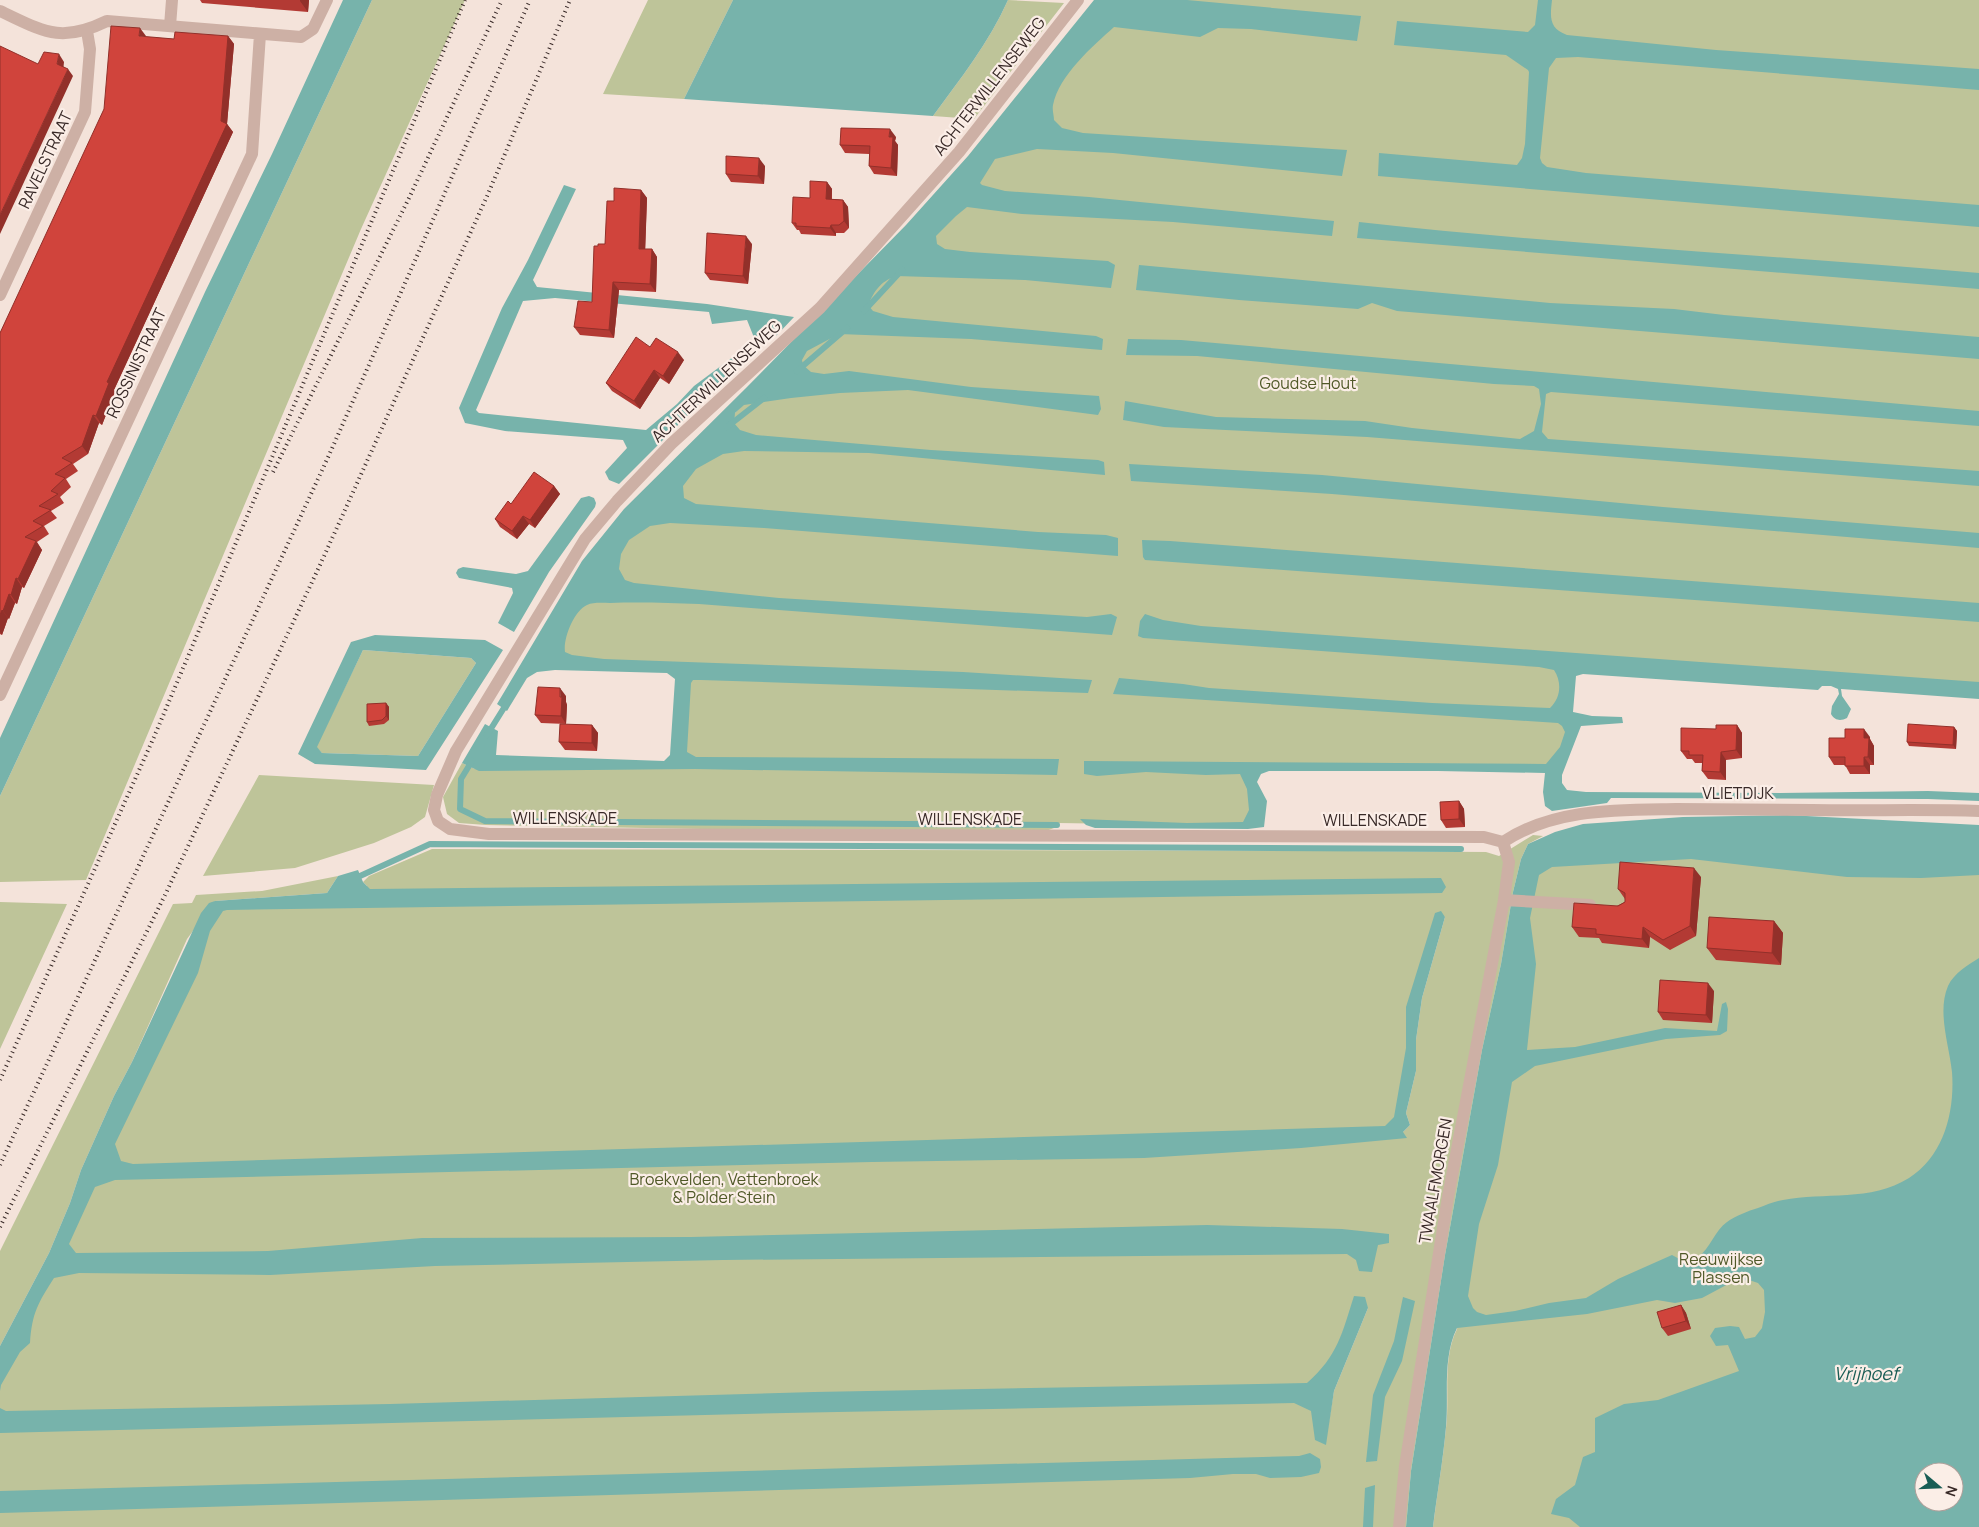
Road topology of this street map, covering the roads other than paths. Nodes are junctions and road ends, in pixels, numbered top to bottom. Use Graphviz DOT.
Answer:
graph roads {
  1 [pos="172,0"];
  2 [pos="327,0"];
  3 [pos="1078,0"];
  4 [pos="0,11"];
  5 [pos="170,26"];
  6 [pos="87,31"];
  7 [pos="260,34"];
  8 [pos="0,295"];
  9 [pos="0,695"];
  10 [pos="1979,811"];
  11 [pos="438,821"];
  12 [pos="1503,842"];
  13 [pos="1507,900"];
  14 [pos="1605,906"];
  15 [pos="1399,1527"];
  1 -- 5 [label="street"];
  2 -- 7 [label="street"];
  3 -- 11 [label="street, ACHTERWILLENSEWEG"];
  4 -- 6 [label="street"];
  5 -- 6 [label="street"];
  5 -- 7 [label="street"];
  6 -- 8 [label="street, RAVELSTRAAT"];
  7 -- 9 [label="street, ROSSINISTRAAT"];
  10 -- 12 [label="street, VLIETDIJK"];
  11 -- 12 [label="street, WILLENSKADE"];
  12 -- 13 [label="street, TWAALFMORGEN"];
  13 -- 14 [label="street"];
  13 -- 15 [label="street, TWAALFMORGEN"];
}
